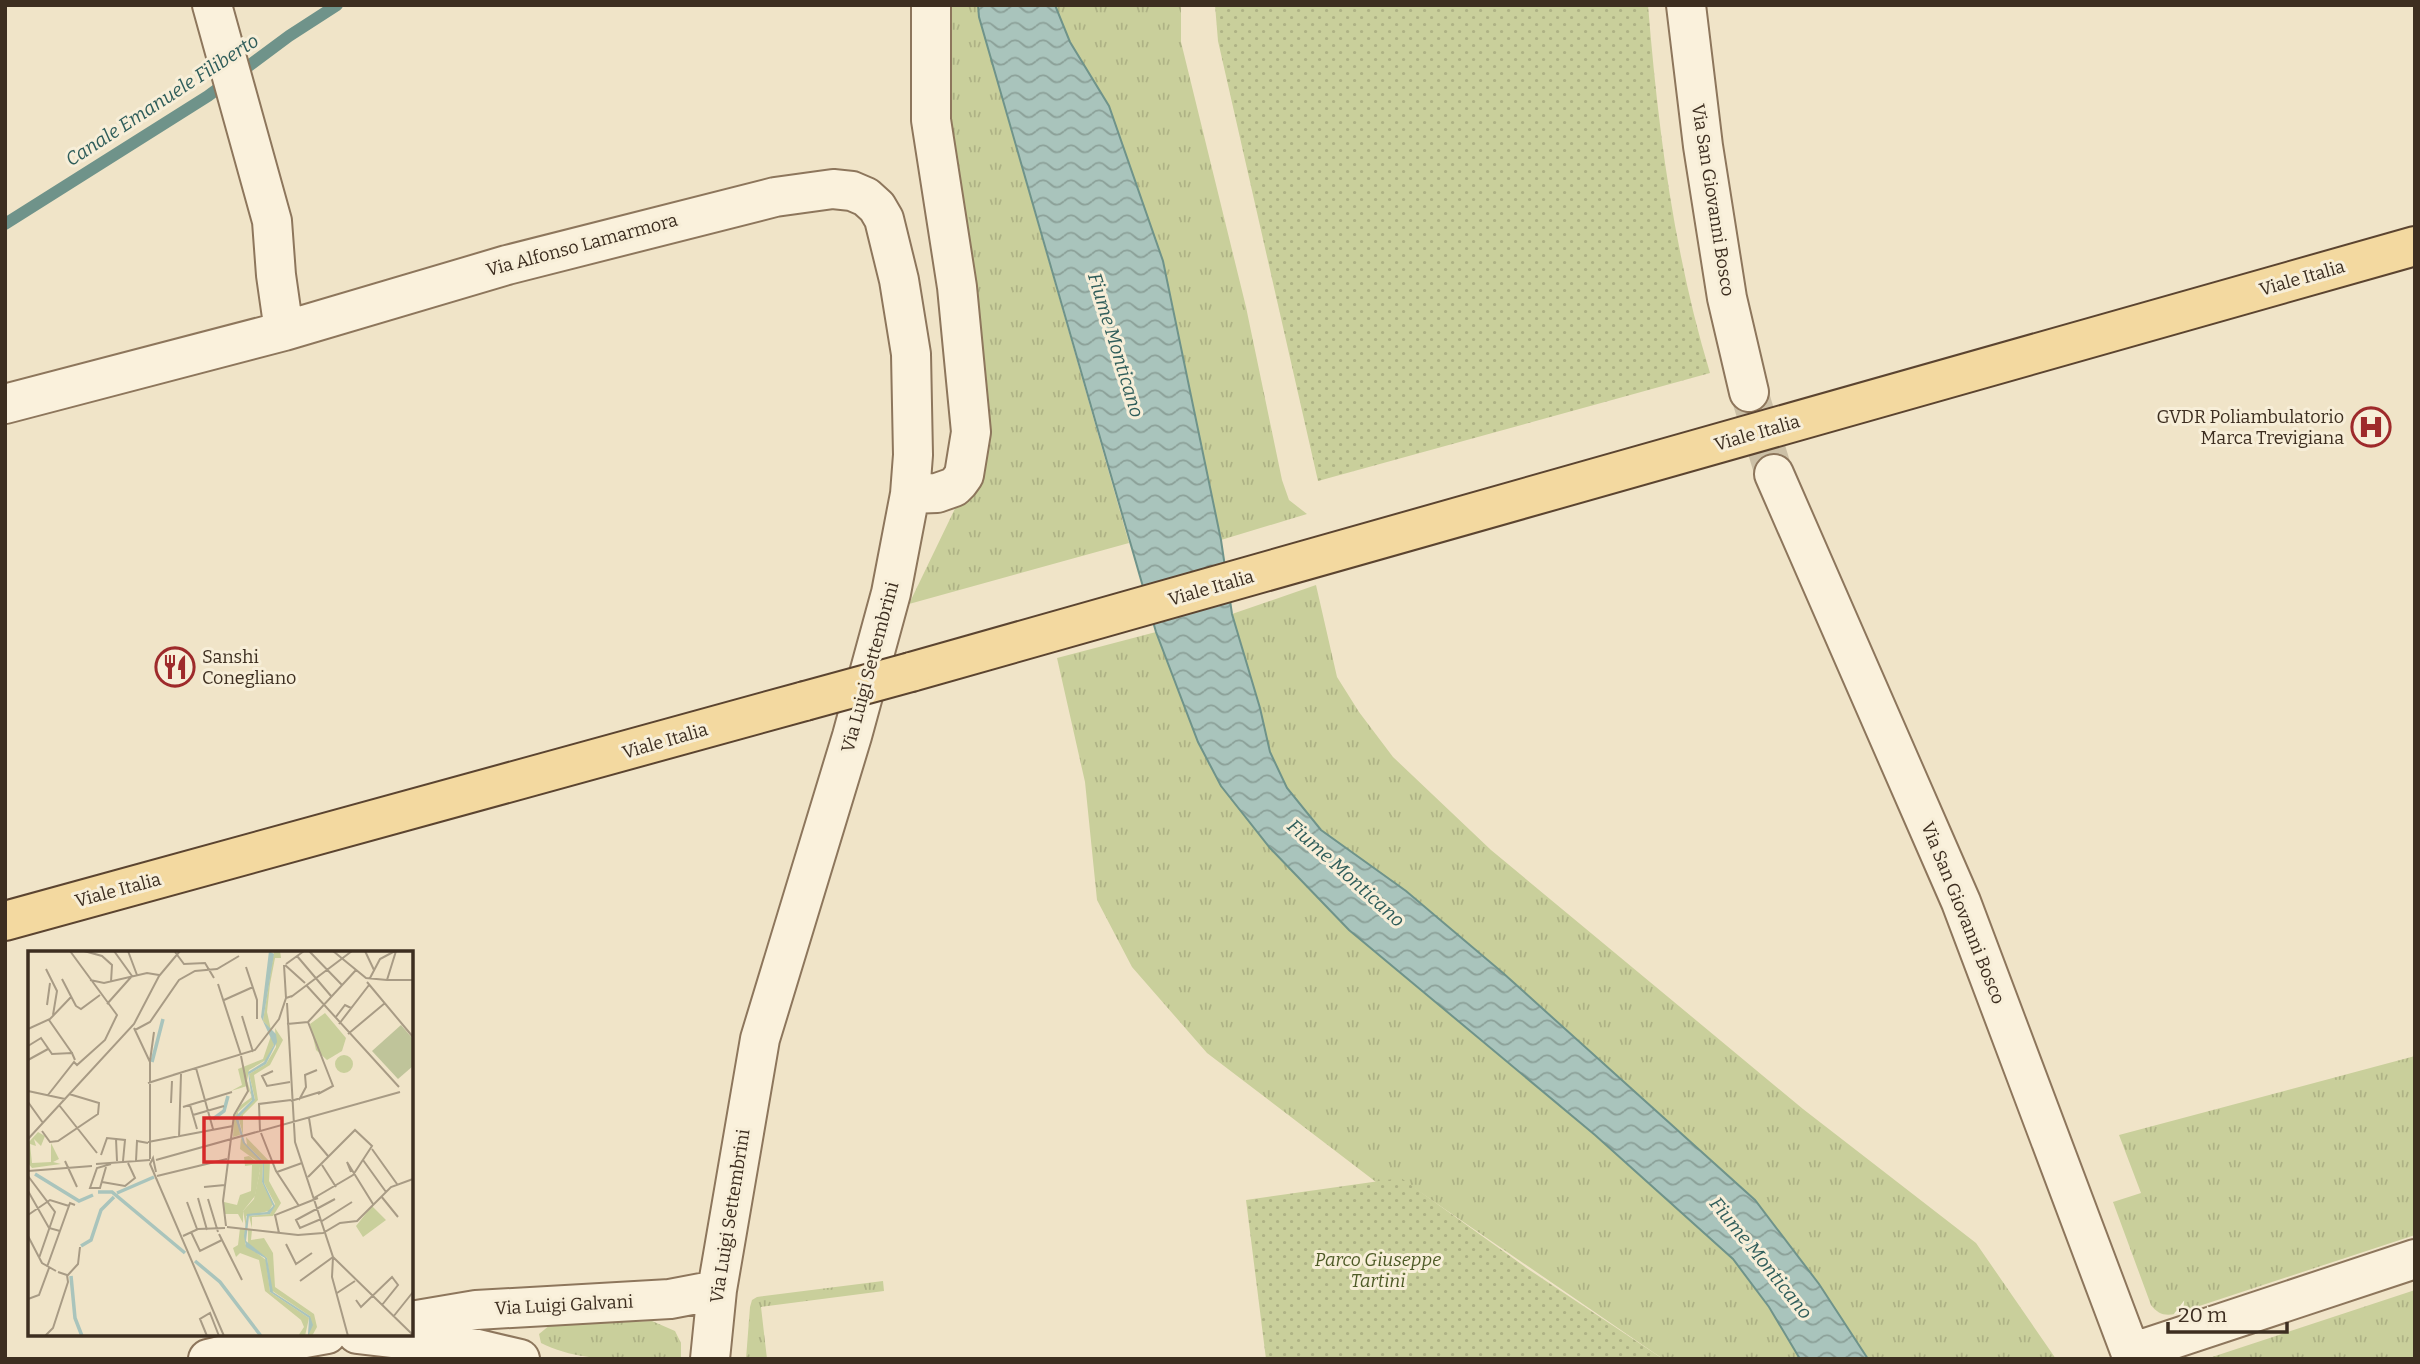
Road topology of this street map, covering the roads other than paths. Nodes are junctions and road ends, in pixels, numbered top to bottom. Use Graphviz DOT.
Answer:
graph roads {
  1 [pos="212,5"];
  2 [pos="931,5"];
  3 [pos="1686,5"];
  4 [pos="2415,246"];
  5 [pos="284,331"];
  6 [pos="1749,393"];
  7 [pos="5,404"];
  8 [pos="1774,474"];
  9 [pos="910,494"];
  10 [pos="5,921"];
  11 [pos="2415,1259"];
  12 [pos="717,1290"];
  13 [pos="413,1321"];
  14 [pos="316,1336"];
  15 [pos="373,1336"];
  16 [pos="2132,1356"];
  17 [pos="208,1359"];
  18 [pos="520,1359"];
  19 [pos="710,1359"];
  1 -- 5 [label="street"];
  2 -- 9 [label="street"];
  3 -- 6 [label="street, Via San Giovanni Bosco"];
  4 -- 10 [label="main road, Viale Italia, bridge"];
  5 -- 7 [label="street, Via Alfonso Lamarmora"];
  5 -- 9 [label="street, Via Alfonso Lamarmora"];
  8 -- 16 [label="street, Via San Giovanni Bosco"];
  9 -- 12 [label="street, Via Luigi Settembrini"];
  11 -- 16 [label="street"];
  12 -- 13 [label="street, Via Luigi Galvani"];
  12 -- 19 [label="street, Via Luigi Settembrini"];
  14 -- 17 [label="street"];
  15 -- 18 [label="street"];
}
